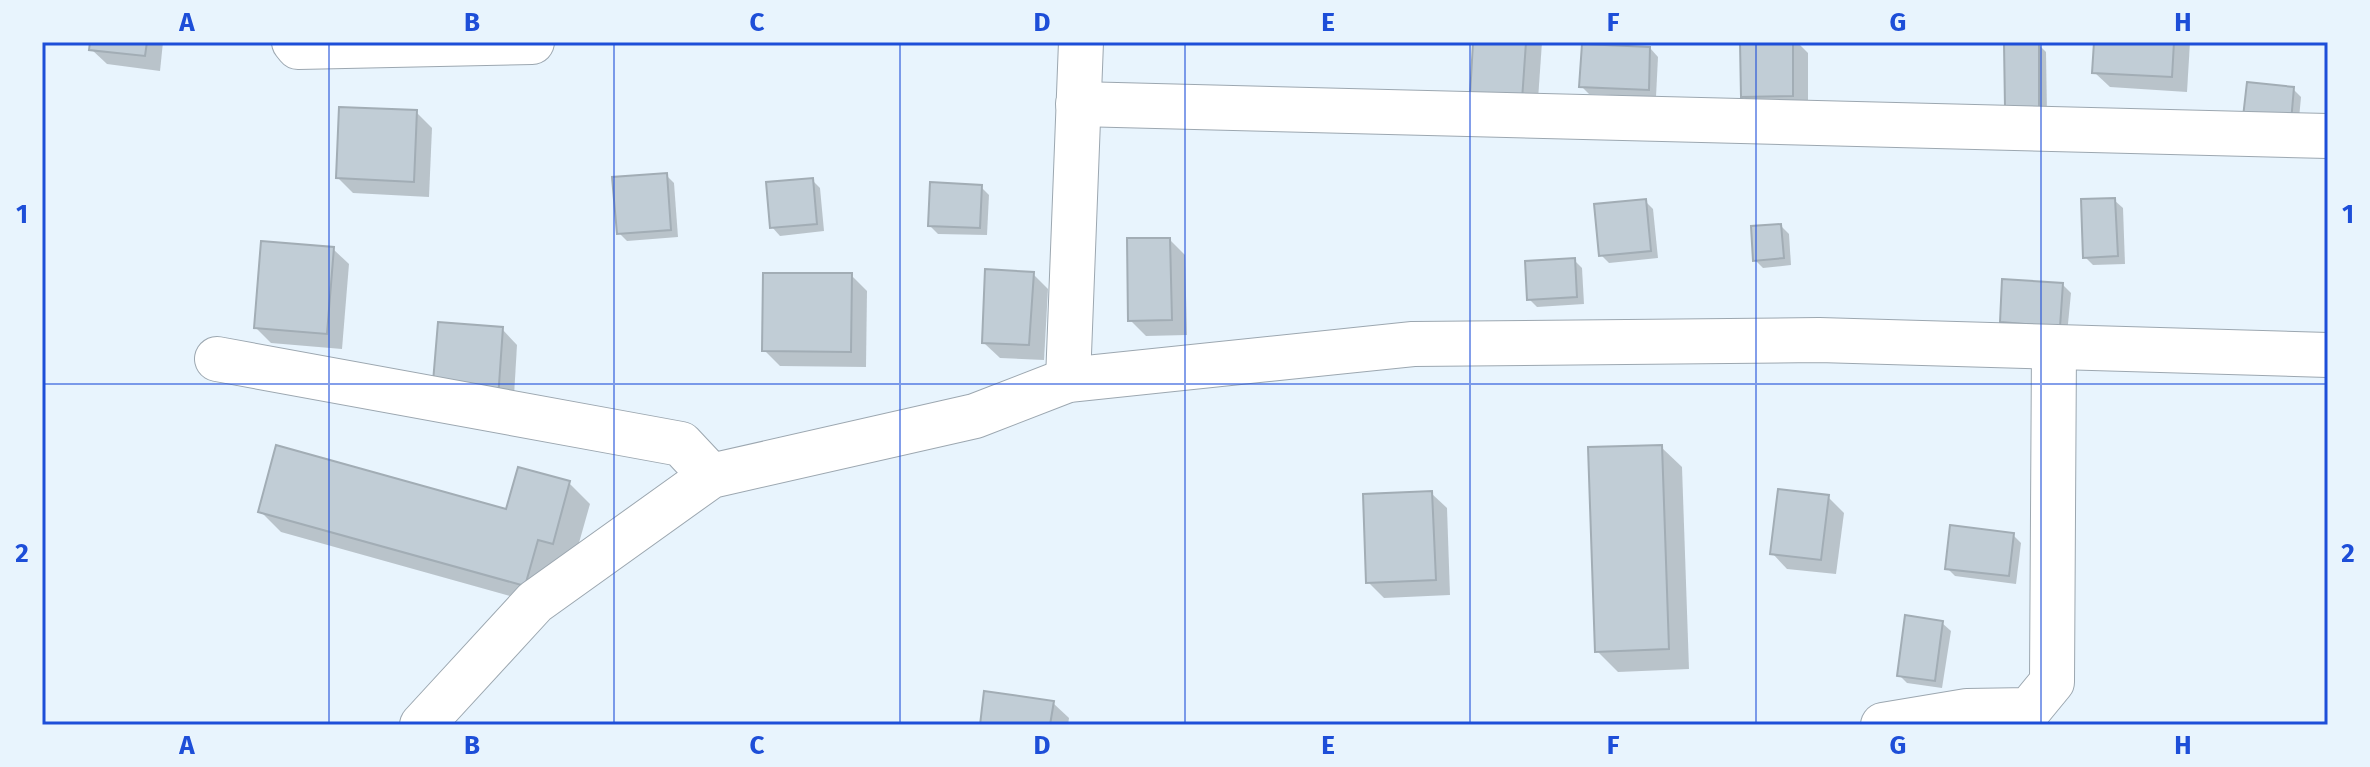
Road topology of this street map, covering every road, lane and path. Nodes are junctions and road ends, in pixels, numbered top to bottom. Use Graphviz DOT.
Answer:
graph roads {
  1 [pos="294,42"];
  2 [pos="532,42"];
  3 [pos="1081,42"];
  4 [pos="1078,104"];
  5 [pos="2328,136"];
  6 [pos="2054,347"];
  7 [pos="2328,355"];
  8 [pos="217,359"];
  9 [pos="1068,380"];
  10 [pos="711,476"];
  11 [pos="422,725"];
  12 [pos="1883,725"];
  1 -- 2 [label="street"];
  3 -- 4 [label="street"];
  4 -- 5 [label="street"];
  4 -- 9 [label="street"];
  6 -- 7 [label="street"];
  6 -- 9 [label="street"];
  6 -- 12 [label="street"];
  8 -- 10 [label="street"];
  9 -- 10 [label="street"];
  10 -- 11 [label="street"];
}
